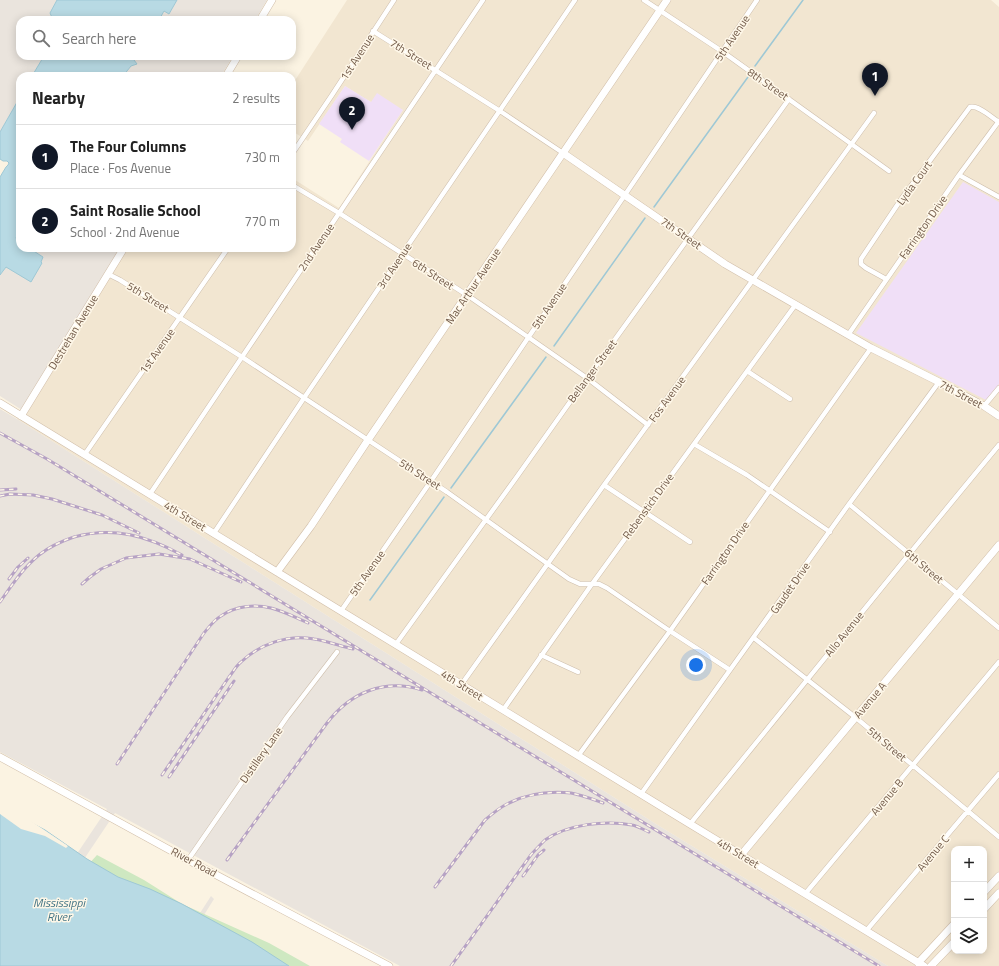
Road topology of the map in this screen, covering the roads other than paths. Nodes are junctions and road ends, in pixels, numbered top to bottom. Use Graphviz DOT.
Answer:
graph roads {
  1 [pos="272,0"];
  2 [pos="394,0"];
  3 [pos="483,0"];
  4 [pos="575,0"];
  5 [pos="644,0"];
  6 [pos="668,0"];
  7 [pos="757,0"];
  8 [pos="660,11"];
  9 [pos="262,16"];
  10 [pos="373,31"];
  11 [pos="723,52"];
  12 [pos="236,60"];
  13 [pos="436,70"];
  14 [pos="228,72"];
  15 [pos="789,99"];
  16 [pos="500,110"];
  17 [pos="874,113"];
  18 [pos="999,122"];
  19 [pos="852,145"];
  20 [pos="296,148"];
  21 [pos="563,153"];
  22 [pos="889,171"];
  23 [pos="959,175"];
  24 [pos="296,187"];
  25 [pos="625,195"];
  26 [pos="999,197"];
  27 [pos="339,213"];
  28 [pos="688,238"];
  29 [pos="122,252"];
  30 [pos="225,252"];
  31 [pos="402,254"];
  32 [pos="108,274"];
  33 [pos="886,279"];
  34 [pos="753,280"];
  35 [pos="466,295"];
  36 [pos="796,304"];
  37 [pos="180,318"];
  38 [pos="848,335"];
  39 [pos="528,337"];
  40 [pos="871,348"];
  41 [pos="242,357"];
  42 [pos="747,371"];
  43 [pos="587,378"];
  44 [pos="939,382"];
  45 [pos="999,388"];
  46 [pos="304,398"];
  47 [pos="790,400"];
  48 [pos="0,403"];
  49 [pos="984,406"];
  50 [pos="21,416"];
  51 [pos="999,416"];
  52 [pos="648,425"];
  53 [pos="368,440"];
  54 [pos="694,444"];
  55 [pos="999,445"];
  56 [pos="85,454"];
  57 [pos="431,481"];
  58 [pos="604,485"];
  59 [pos="769,490"];
  60 [pos="150,494"];
  61 [pos="849,504"];
  62 [pos="644,512"];
  63 [pos="486,520"];
  64 [pos="830,532"];
  65 [pos="214,533"];
  66 [pos="690,542"];
  67 [pos="999,545"];
  68 [pos="909,554"];
  69 [pos="548,564"];
  70 [pos="277,572"];
  71 [pos="592,584"];
  72 [pos="957,594"];
  73 [pos="341,611"];
  74 [pos="999,628"];
  75 [pos="670,631"];
  76 [pos="754,638"];
  77 [pos="396,644"];
  78 [pos="337,652"];
  79 [pos="541,655"];
  80 [pos="999,662"];
  81 [pos="730,670"];
  82 [pos="578,672"];
  83 [pos="808,680"];
  84 [pos="461,684"];
  85 [pos="503,710"];
  86 [pos="855,717"];
  87 [pos="578,756"];
  88 [pos="0,757"];
  89 [pos="913,766"];
  90 [pos="999,774"];
  91 [pos="641,794"];
  92 [pos="968,812"];
  93 [pos="690,824"];
  94 [pos="999,837"];
  95 [pos="741,855"];
  96 [pos="188,860"];
  97 [pos="999,876"];
  98 [pos="987,889"];
  99 [pos="999,893"];
  100 [pos="805,894"];
  101 [pos="987,906"];
  102 [pos="951,928"];
  103 [pos="866,931"];
  104 [pos="951,945"];
  105 [pos="921,964"];
  106 [pos="389,966"];
  107 [pos="931,966"];
  1 -- 9 [label="main road"];
  2 -- 10 [label="street, 1st Avenue"];
  3 -- 13 [label="street, 2nd Avenue"];
  4 -- 16 [label="street, 3rd Avenue"];
  5 -- 8 [label="street, 8th Street"];
  6 -- 8 [label="main road, Mac Arthur Avenue"];
  7 -- 11 [label="street, 5th Avenue"];
  8 -- 11 [label="street, 8th Street"];
  8 -- 21 [label="main road, Mac Arthur Avenue"];
  10 -- 13 [label="street, 7th Street"];
  10 -- 20 [label="street, 1st Avenue"];
  11 -- 15 [label="street, 8th Street"];
  11 -- 25 [label="street, 5th Avenue"];
  12 -- 14 [label="main road"];
  13 -- 16 [label="street, 7th Street"];
  13 -- 27 [label="street, 2nd Avenue"];
  15 -- 19 [label="street, 8th Street"];
  15 -- 28 [label="street, Bellanger Street"];
  16 -- 21 [label="street, 7th Street"];
  16 -- 31 [label="street, 3rd Avenue"];
  17 -- 19 [label="street, Fos Avenue"];
  18 -- 23 [label="street, Farrington Drive"];
  18 -- 33 [label="street, Lydia Court"];
  19 -- 22 [label="street, 8th Street"];
  19 -- 34 [label="street, Fos Avenue"];
  21 -- 25 [label="main road, 7th Street"];
  21 -- 35 [label="main road, Mac Arthur Avenue"];
  23 -- 26 [label="street"];
  23 -- 33 [label="street, Farrington Drive"];
  24 -- 27 [label="street, 6th Street"];
  25 -- 28 [label="main road, 7th Street"];
  25 -- 39 [label="street, 5th Avenue"];
  27 -- 31 [label="street, 6th Street"];
  27 -- 41 [label="street, 2nd Avenue"];
  28 -- 34 [label="main road, 7th Street"];
  28 -- 43 [label="street, Bellanger Street"];
  29 -- 32 [label="main road, Destrehan Avenue"];
  30 -- 37 [label="street, 1st Avenue"];
  31 -- 35 [label="street, 6th Street"];
  31 -- 46 [label="street, 3rd Avenue"];
  32 -- 37 [label="street, 5th Street"];
  32 -- 50 [label="main road, Destrehan Avenue"];
  33 -- 38 [label="street, Farrington Drive"];
  34 -- 36 [label="main road, 7th Street"];
  34 -- 52 [label="street, Fos Avenue"];
  35 -- 39 [label="street, 6th Street"];
  35 -- 53 [label="main road, Mac Arthur Avenue"];
  36 -- 38 [label="main road, 7th Street"];
  36 -- 42 [label="street, Rebenstich Drive"];
  37 -- 41 [label="street, 5th Street"];
  37 -- 56 [label="street, 1st Avenue"];
  38 -- 40 [label="main road, 7th Street"];
  39 -- 43 [label="street, 6th Street"];
  39 -- 57 [label="street, 5th Avenue"];
  40 -- 44 [label="main road, 7th Street"];
  40 -- 59 [label="street, Farrington Drive"];
  41 -- 46 [label="street, 5th Street"];
  41 -- 60 [label="street, 2nd Avenue"];
  42 -- 47 [label="street"];
  42 -- 54 [label="street, Rebenstich Drive"];
  43 -- 52 [label="street, 6th Street"];
  43 -- 63 [label="street, Bellanger Street"];
  44 -- 49 [label="main road, 7th Street"];
  44 -- 61 [label="street, Gaudet Drive"];
  45 -- 49 [label="street"];
  46 -- 53 [label="street, 5th Street"];
  46 -- 65 [label="street, 3rd Avenue"];
  48 -- 50 [label="main road, 4th Street"];
  49 -- 51 [label="main road, 7th Street"];
  50 -- 56 [label="main road, 4th Street"];
  52 -- 58 [label="street, Fos Avenue"];
  53 -- 57 [label="street, 5th Street"];
  53 -- 70 [label="main road, Mac Arthur Avenue"];
  54 -- 59 [label="street"];
  54 -- 62 [label="street, Rebenstich Drive"];
  55 -- 68 [label="street, Allo Avenue"];
  56 -- 60 [label="main road, 4th Street"];
  57 -- 63 [label="street, 5th Street"];
  57 -- 73 [label="street, 5th Avenue"];
  58 -- 62 [label="street"];
  58 -- 69 [label="street, Fos Avenue"];
  59 -- 64 [label="street"];
  59 -- 75 [label="street, Farrington Drive"];
  60 -- 65 [label="main road, 4th Street"];
  61 -- 64 [label="street, Gaudet Drive"];
  61 -- 68 [label="street, 6th Street"];
  62 -- 66 [label="street"];
  62 -- 71 [label="street, Rebenstich Drive"];
  63 -- 69 [label="street, 5th Street"];
  63 -- 77 [label="street, Bellanger Street"];
  64 -- 76 [label="street, Gaudet Drive"];
  65 -- 70 [label="main road, 4th Street"];
  67 -- 72 [label="main road, Avenue A"];
  68 -- 72 [label="street, 6th Street"];
  68 -- 83 [label="street, Allo Avenue"];
  69 -- 71 [label="street, 5th Street"];
  69 -- 84 [label="street, Fos Avenue"];
  70 -- 73 [label="main road, 4th Street"];
  71 -- 75 [label="street, 5th Street"];
  71 -- 79 [label="street, Rebenstich Drive"];
  72 -- 74 [label="street, 6th Street"];
  72 -- 86 [label="main road, Avenue A"];
  73 -- 77 [label="main road, 4th Street"];
  75 -- 81 [label="street, 5th Street"];
  75 -- 87 [label="street, Farrington Drive"];
  76 -- 81 [label="street, Gaudet Drive"];
  76 -- 83 [label="street, 5th Street"];
  77 -- 84 [label="main road, 4th Street"];
  78 -- 96 [label="street, Distillery Lane"];
  79 -- 82 [label="street"];
  79 -- 85 [label="street, Rebenstich Drive"];
  80 -- 89 [label="street, Avenue B"];
  81 -- 91 [label="street, Gaudet Drive"];
  83 -- 86 [label="street, 5th Street"];
  83 -- 93 [label="street, Allo Avenue"];
  84 -- 85 [label="main road, 4th Street"];
  85 -- 87 [label="main road, 4th Street"];
  86 -- 89 [label="street, 5th Street"];
  86 -- 95 [label="main road, Avenue A"];
  87 -- 91 [label="main road, 4th Street"];
  88 -- 96 [label="main road, River Road"];
  89 -- 92 [label="street, 5th Street"];
  89 -- 100 [label="street, Avenue B"];
  90 -- 92 [label="street, Avenue C"];
  91 -- 93 [label="main road, 4th Street"];
  92 -- 94 [label="street, 5th Street"];
  92 -- 103 [label="street, Avenue C"];
  93 -- 95 [label="main road, 4th Street"];
  95 -- 100 [label="main road, 4th Street"];
  96 -- 106 [label="main road, River Road"];
  97 -- 98 [label="main road"];
  99 -- 101 [label="main road"];
  100 -- 103 [label="main road, 4th Street"];
  102 -- 105 [label="main road"];
  103 -- 105 [label="main road, 4th Street"];
  104 -- 107 [label="main road"];
}
